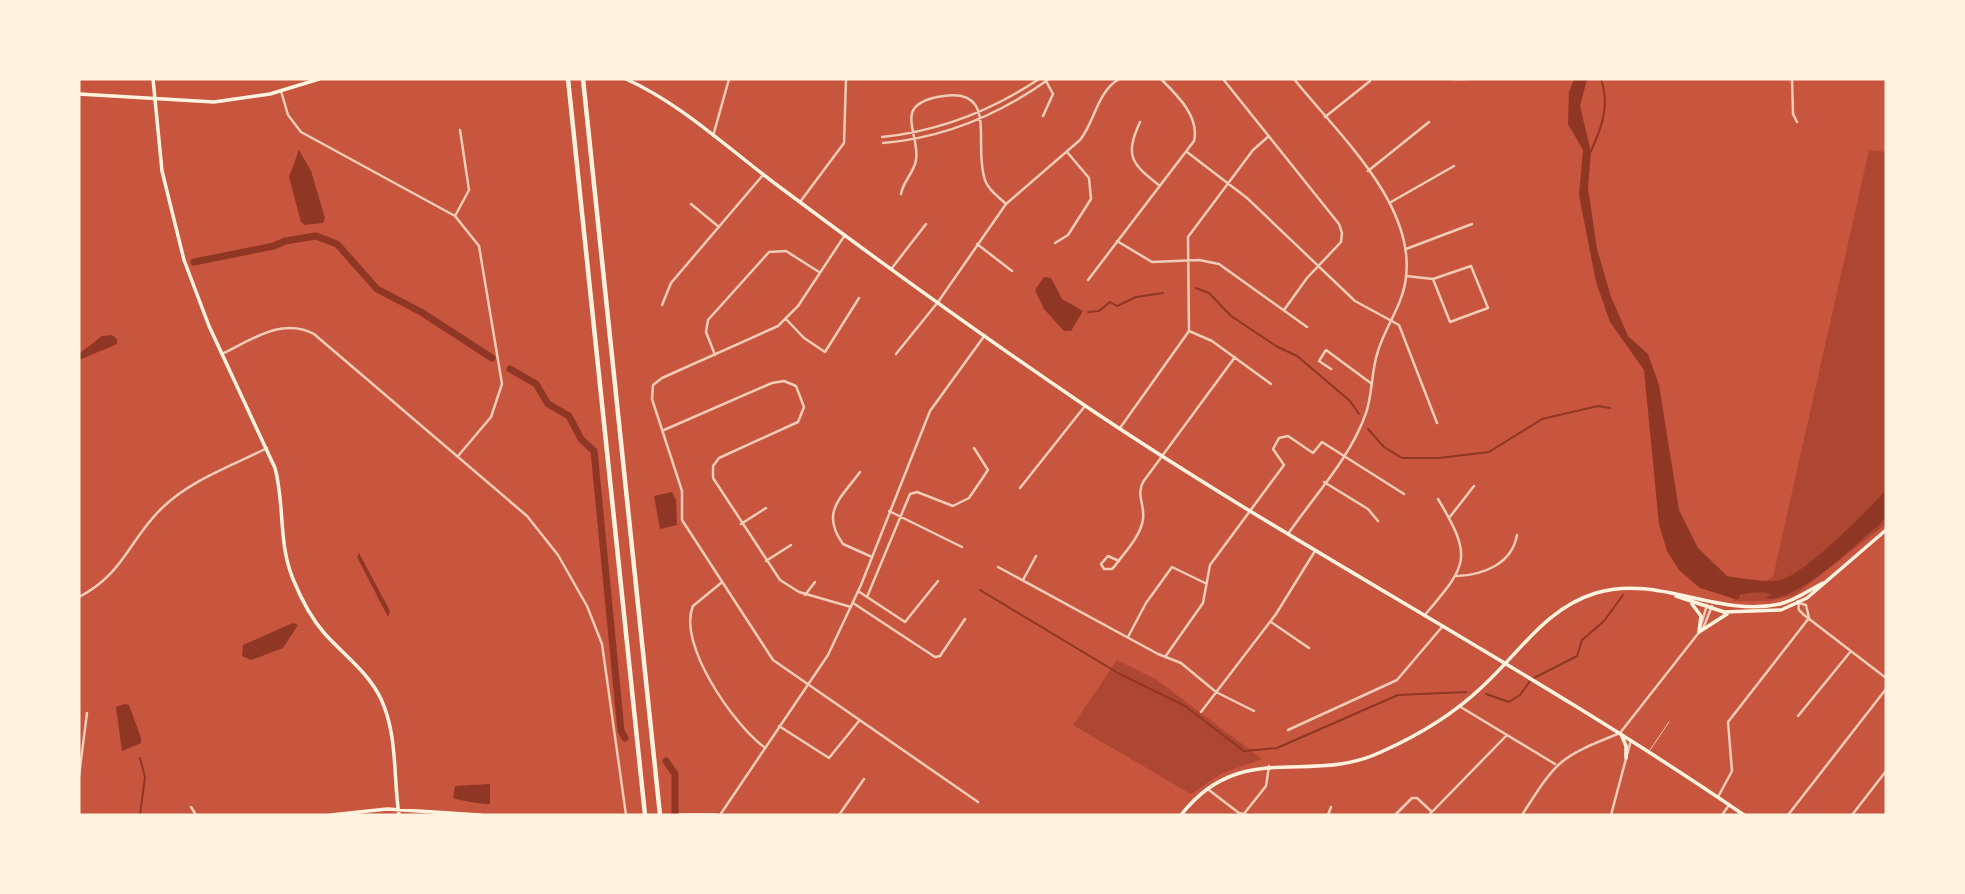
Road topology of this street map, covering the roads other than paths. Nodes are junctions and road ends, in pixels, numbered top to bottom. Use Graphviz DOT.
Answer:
graph roads {
  1 [pos="153,79"];
  2 [pos="319,79"];
  3 [pos="568,79"];
  4 [pos="583,79"];
  5 [pos="626,79"];
  6 [pos="729,79"];
  7 [pos="846,79"];
  8 [pos="1040,79"];
  9 [pos="1047,79"];
  10 [pos="1119,79"];
  11 [pos="1161,79"];
  12 [pos="1223,79"];
  13 [pos="1294,79"];
  14 [pos="1454,79"];
  15 [pos="1469,79"];
  16 [pos="1792,79"];
  17 [pos="633,80"];
  18 [pos="1370,81"];
  19 [pos="281,91"];
  20 [pos="79,94"];
  21 [pos="154,100"];
  22 [pos="977,114"];
  23 [pos="1043,116"];
  24 [pos="1325,117"];
  25 [pos="979,120"];
  26 [pos="1140,122"];
  27 [pos="1429,122"];
  28 [pos="1797,122"];
  29 [pos="460,130"];
  30 [pos="913,133"];
  31 [pos="713,136"];
  32 [pos="1269,136"];
  33 [pos="882,137"];
  34 [pos="914,139"];
  35 [pos="883,143"];
  36 [pos="1067,152"];
  37 [pos="1187,152"];
  38 [pos="1454,166"];
  39 [pos="1368,171"];
  40 [pos="763,175"];
  41 [pos="1228,183"];
  42 [pos="1160,186"];
  43 [pos="901,194"];
  44 [pos="800,202"];
  45 [pos="1391,202"];
  46 [pos="691,204"];
  47 [pos="1006,204"];
  48 [pos="455,216"];
  49 [pos="1472,223"];
  50 [pos="926,224"];
  51 [pos="719,228"];
  52 [pos="845,235"];
  53 [pos="1117,241"];
  54 [pos="1055,243"];
  55 [pos="977,244"];
  56 [pos="1406,249"];
  57 [pos="1187,260"];
  58 [pos="1318,267"];
  59 [pos="892,268"];
  60 [pos="1012,271"];
  61 [pos="820,272"];
  62 [pos="1406,276"];
  63 [pos="1433,278"];
  64 [pos="1088,280"];
  65 [pos="859,298"];
  66 [pos="938,302"];
  67 [pos="662,305"];
  68 [pos="1284,310"];
  69 [pos="786,319"];
  70 [pos="1392,321"];
  71 [pos="1307,327"];
  72 [pos="1189,331"];
  73 [pos="985,335"];
  74 [pos="222,354"];
  75 [pos="896,354"];
  76 [pos="715,355"];
  77 [pos="1234,357"];
  78 [pos="1331,369"];
  79 [pos="1271,384"];
  80 [pos="1372,384"];
  81 [pos="1085,406"];
  82 [pos="1437,423"];
  83 [pos="1120,428"];
  84 [pos="662,430"];
  85 [pos="267,448"];
  86 [pos="974,448"];
  87 [pos="458,456"];
  88 [pos="1163,456"];
  89 [pos="1342,457"];
  90 [pos="860,472"];
  91 [pos="1324,482"];
  92 [pos="1474,486"];
  93 [pos="1020,488"];
  94 [pos="1404,494"];
  95 [pos="1438,499"];
  96 [pos="766,508"];
  97 [pos="889,511"];
  98 [pos="1251,511"];
  99 [pos="901,516"];
  100 [pos="1449,518"];
  101 [pos="1378,521"];
  102 [pos="741,524"];
  103 [pos="1886,530"];
  104 [pos="1288,534"];
  105 [pos="1517,536"];
  106 [pos="791,545"];
  107 [pos="962,547"];
  108 [pos="1315,551"];
  109 [pos="1036,556"];
  110 [pos="872,557"];
  111 [pos="766,561"];
  112 [pos="1119,561"];
  113 [pos="998,567"];
  114 [pos="1457,576"];
  115 [pos="1023,580"];
  116 [pos="938,581"];
  117 [pos="815,582"];
  118 [pos="722,583"];
  119 [pos="1205,583"];
  120 [pos="858,591"];
  121 [pos="1671,594"];
  122 [pos="806,595"];
  123 [pos="79,597"];
  124 [pos="867,597"];
  125 [pos="1798,600"];
  126 [pos="1711,601"];
  127 [pos="1691,603"];
  128 [pos="852,605"];
  129 [pos="1709,608"];
  130 [pos="1732,613"];
  131 [pos="1424,616"];
  132 [pos="1809,618"];
  133 [pos="965,619"];
  134 [pos="1271,622"];
  135 [pos="1442,627"];
  136 [pos="1699,632"];
  137 [pos="1128,637"];
  138 [pos="1309,648"];
  139 [pos="1851,650"];
  140 [pos="1166,657"];
  141 [pos="1504,664"];
  142 [pos="1886,678"];
  143 [pos="807,686"];
  144 [pos="1886,689"];
  145 [pos="1216,692"];
  146 [pos="1459,706"];
  147 [pos="1254,711"];
  148 [pos="1201,712"];
  149 [pos="87,713"];
  150 [pos="1798,716"];
  151 [pos="859,721"];
  152 [pos="1669,722"];
  153 [pos="779,726"];
  154 [pos="1288,730"];
  155 [pos="1620,733"];
  156 [pos="1507,735"];
  157 [pos="1631,740"];
  158 [pos="764,747"];
  159 [pos="1648,752"];
  160 [pos="1626,758"];
  161 [pos="1556,765"];
  162 [pos="1269,766"];
  163 [pos="79,767"];
  164 [pos="1886,771"];
  165 [pos="79,776"];
  166 [pos="864,779"];
  167 [pos="1208,789"];
  168 [pos="1718,797"];
  169 [pos="978,802"];
  170 [pos="1729,805"];
  171 [pos="191,807"];
  172 [pos="1331,807"];
  173 [pos="398,809"];
  174 [pos="437,814"];
  175 [pos="1430,814"];
  176 [pos="1523,814"];
  177 [pos="196,815"];
  178 [pos="331,815"];
  179 [pos="399,815"];
  180 [pos="480,815"];
  181 [pos="626,815"];
  182 [pos="645,815"];
  183 [pos="660,815"];
  184 [pos="680,815"];
  185 [pos="718,815"];
  186 [pos="839,815"];
  187 [pos="1181,815"];
  188 [pos="1245,815"];
  189 [pos="1328,815"];
  190 [pos="1395,815"];
  191 [pos="1530,815"];
  192 [pos="1611,815"];
  193 [pos="1722,815"];
  194 [pos="1744,815"];
  195 [pos="1788,815"];
  196 [pos="1852,815"];
  1 -- 21 [label="main road"];
  2 -- 19 [label="main road"];
  3 -- 182 [label="highway"];
  4 -- 183 [label="highway"];
  5 -- 17 [label="main road"];
  6 -- 31 [label="street"];
  7 -- 44 [label="street"];
  8 -- 22 [label="street"];
  9 -- 23 [label="street"];
  9 -- 25 [label="street"];
  10 -- 36 [label="street"];
  11 -- 37 [label="street"];
  12 -- 32 [label="street"];
  13 -- 24 [label="street"];
  14 -- 15 [label="street"];
  16 -- 28 [label="street"];
  17 -- 31 [label="main road"];
  18 -- 24 [label="street"];
  19 -- 21 [label="main road"];
  19 -- 48 [label="street"];
  20 -- 21 [label="main road"];
  21 -- 74 [label="main road"];
  22 -- 25 [label="street"];
  22 -- 30 [label="street"];
  22 -- 30 [label="street"];
  24 -- 39 [label="street"];
  25 -- 34 [label="street"];
  25 -- 47 [label="street"];
  26 -- 42 [label="street"];
  27 -- 39 [label="street"];
  29 -- 48 [label="street"];
  30 -- 33 [label="street"];
  30 -- 34 [label="street"];
  31 -- 40 [label="main road"];
  32 -- 41 [label="street"];
  32 -- 58 [label="street"];
  34 -- 35 [label="street"];
  34 -- 43 [label="street"];
  36 -- 47 [label="street"];
  36 -- 54 [label="street"];
  37 -- 41 [label="street"];
  37 -- 42 [label="street"];
  38 -- 45 [label="street"];
  39 -- 45 [label="street"];
  40 -- 44 [label="main road"];
  40 -- 51 [label="street"];
  41 -- 57 [label="street"];
  41 -- 58 [label="street"];
  42 -- 53 [label="street"];
  44 -- 52 [label="main road"];
  45 -- 56 [label="street"];
  46 -- 51 [label="street"];
  47 -- 55 [label="street"];
  48 -- 87 [label="street"];
  49 -- 56 [label="street"];
  50 -- 59 [label="street"];
  51 -- 67 [label="street"];
  52 -- 59 [label="main road"];
  52 -- 61 [label="street"];
  53 -- 57 [label="street"];
  53 -- 64 [label="street"];
  55 -- 60 [label="street"];
  55 -- 66 [label="street"];
  56 -- 62 [label="street"];
  57 -- 68 [label="street"];
  57 -- 72 [label="street"];
  58 -- 68 [label="street"];
  58 -- 70 [label="street"];
  59 -- 66 [label="main road"];
  61 -- 69 [label="street"];
  61 -- 76 [label="street"];
  62 -- 63 [label="street"];
  62 -- 70 [label="street"];
  63 -- 63 [label="street"];
  65 -- 69 [label="street"];
  66 -- 73 [label="main road"];
  66 -- 75 [label="street"];
  68 -- 71 [label="street"];
  69 -- 76 [label="street"];
  70 -- 80 [label="street"];
  70 -- 82 [label="street"];
  72 -- 77 [label="street"];
  72 -- 83 [label="street"];
  73 -- 81 [label="main road"];
  73 -- 97 [label="street"];
  74 -- 85 [label="main road"];
  74 -- 87 [label="street"];
  76 -- 84 [label="street"];
  77 -- 79 [label="street"];
  77 -- 88 [label="street"];
  78 -- 80 [label="street"];
  80 -- 89 [label="street"];
  81 -- 83 [label="main road"];
  81 -- 93 [label="street"];
  83 -- 88 [label="main road"];
  84 -- 102 [label="street"];
  84 -- 118 [label="street"];
  85 -- 123 [label="street"];
  85 -- 173 [label="main road"];
  86 -- 99 [label="street"];
  87 -- 181 [label="street"];
  88 -- 98 [label="main road"];
  88 -- 112 [label="street"];
  89 -- 91 [label="street"];
  89 -- 94 [label="street"];
  89 -- 98 [label="street"];
  90 -- 110 [label="street"];
  91 -- 101 [label="street"];
  91 -- 104 [label="street"];
  92 -- 100 [label="street"];
  95 -- 100 [label="street"];
  96 -- 102 [label="street"];
  97 -- 99 [label="street"];
  97 -- 110 [label="street"];
  98 -- 104 [label="main road"];
  98 -- 119 [label="street"];
  99 -- 107 [label="street"];
  99 -- 124 [label="street"];
  100 -- 114 [label="street"];
  102 -- 111 [label="street"];
  103 -- 125 [label="main road"];
  104 -- 108 [label="main road"];
  105 -- 114 [label="street"];
  106 -- 111 [label="street"];
  108 -- 131 [label="main road"];
  108 -- 134 [label="street"];
  109 -- 115 [label="street"];
  110 -- 120 [label="street"];
  111 -- 122 [label="street"];
  112 -- 112 [label="street"];
  113 -- 115 [label="street"];
  114 -- 131 [label="street"];
  115 -- 137 [label="street"];
  116 -- 124 [label="street"];
  117 -- 122 [label="street"];
  118 -- 143 [label="street"];
  118 -- 158 [label="street"];
  119 -- 137 [label="street"];
  119 -- 140 [label="street"];
  120 -- 124 [label="street"];
  120 -- 128 [label="street"];
  121 -- 126 [label="main road"];
  121 -- 127 [label="main road"];
  121 -- 141 [label="main road"];
  122 -- 128 [label="street"];
  125 -- 126 [label="main road"];
  125 -- 130 [label="main road"];
  125 -- 132 [label="street"];
  125 -- 132 [label="street"];
  126 -- 129 [label="street"];
  127 -- 129 [label="main road"];
  127 -- 136 [label="main road"];
  128 -- 133 [label="street"];
  128 -- 143 [label="street"];
  129 -- 130 [label="main road"];
  129 -- 136 [label="street"];
  130 -- 136 [label="main road"];
  131 -- 135 [label="main road"];
  132 -- 139 [label="street"];
  132 -- 168 [label="street"];
  134 -- 138 [label="street"];
  134 -- 145 [label="street"];
  135 -- 141 [label="main road"];
  135 -- 154 [label="street"];
  136 -- 155 [label="street"];
  137 -- 140 [label="street"];
  139 -- 142 [label="street"];
  139 -- 150 [label="street"];
  140 -- 145 [label="street"];
  141 -- 146 [label="main road"];
  141 -- 155 [label="main road"];
  143 -- 151 [label="street"];
  143 -- 153 [label="street"];
  144 -- 195 [label="street"];
  145 -- 147 [label="street"];
  145 -- 148 [label="street"];
  146 -- 156 [label="street"];
  146 -- 162 [label="main road"];
  149 -- 163 [label="street"];
  151 -- 153 [label="street"];
  151 -- 169 [label="street"];
  152 -- 159 [label="lane"];
  153 -- 158 [label="street"];
  155 -- 157 [label="main road"];
  155 -- 160 [label="main road"];
  155 -- 161 [label="street"];
  156 -- 161 [label="street"];
  156 -- 175 [label="street"];
  157 -- 159 [label="main road"];
  157 -- 160 [label="street"];
  158 -- 185 [label="street"];
  159 -- 168 [label="main road"];
  160 -- 192 [label="street"];
  161 -- 176 [label="street"];
  162 -- 167 [label="main road"];
  162 -- 188 [label="street"];
  163 -- 165 [label="street"];
  164 -- 196 [label="street"];
  166 -- 186 [label="street"];
  167 -- 187 [label="main road"];
  167 -- 188 [label="street"];
  168 -- 170 [label="main road"];
  170 -- 193 [label="street"];
  170 -- 194 [label="main road"];
  171 -- 177 [label="street"];
  172 -- 189 [label="street"];
  173 -- 174 [label="main road"];
  173 -- 178 [label="main road"];
  173 -- 179 [label="main road"];
  174 -- 180 [label="main road"];
  175 -- 190 [label="street"];
  176 -- 191 [label="street"];
  184 -- 185 [label="main road"];
}
